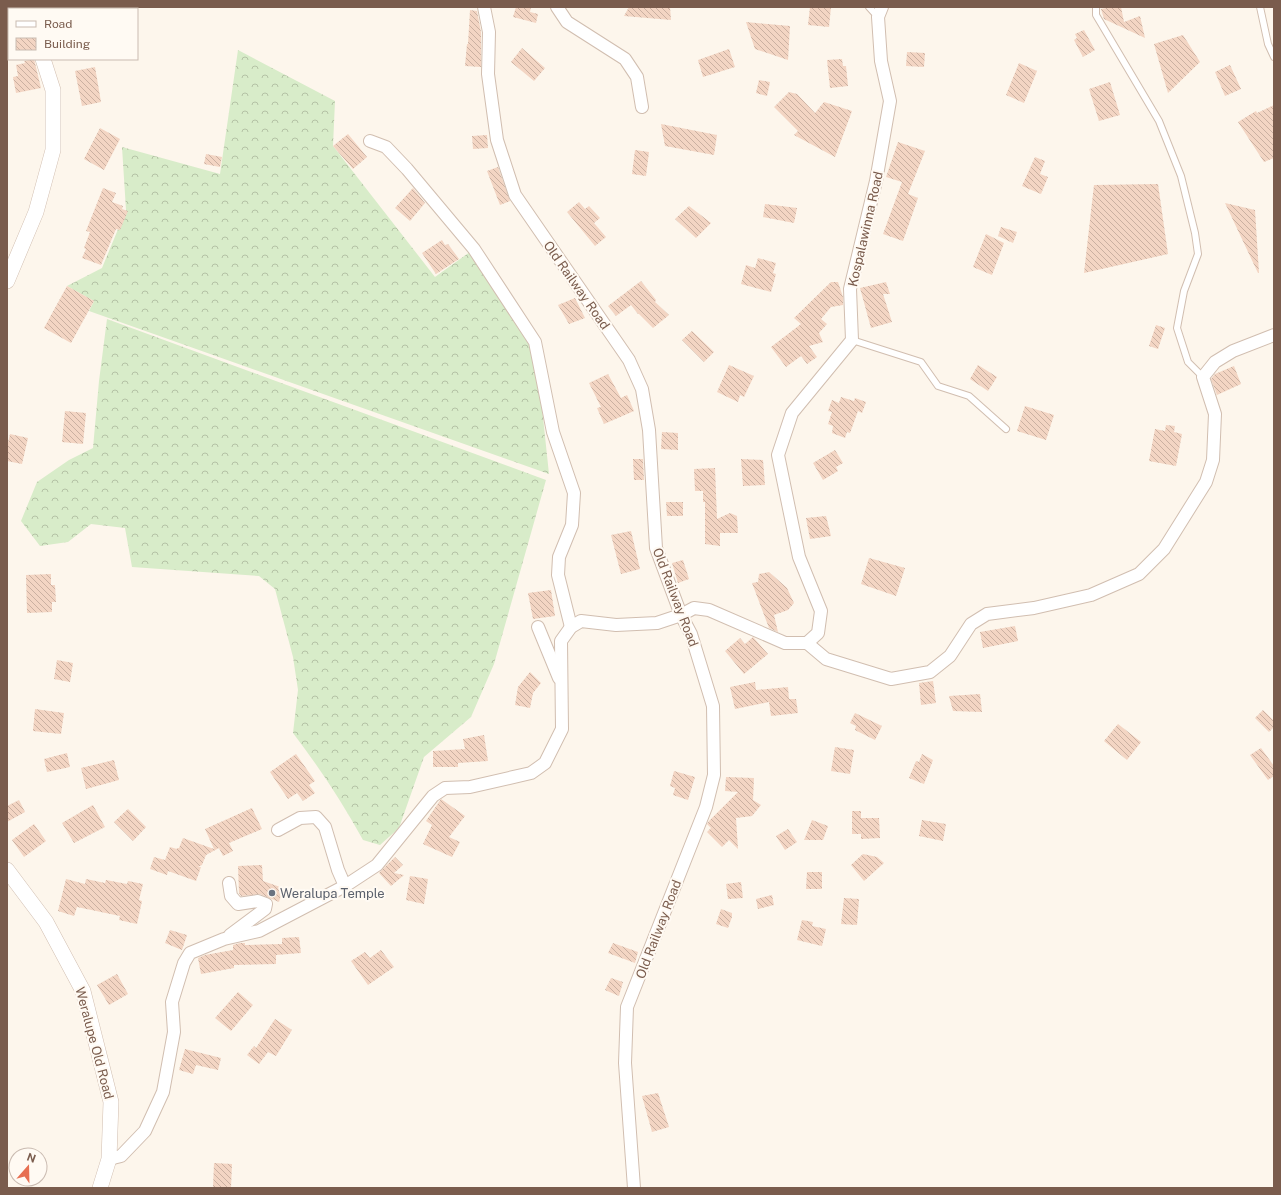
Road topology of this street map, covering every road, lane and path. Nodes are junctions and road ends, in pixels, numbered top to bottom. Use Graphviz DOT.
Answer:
graph roads {
  1 [pos="484,7"];
  2 [pos="557,7"];
  3 [pos="869,7"];
  4 [pos="1096,7"];
  5 [pos="1260,7"];
  6 [pos="880,12"];
  7 [pos="1274,57"];
  8 [pos="43,60"];
  9 [pos="642,107"];
  10 [pos="370,140"];
  11 [pos="7,281"];
  12 [pos="1274,335"];
  13 [pos="852,340"];
  14 [pos="1203,377"];
  15 [pos="1006,429"];
  16 [pos="681,614"];
  17 [pos="538,627"];
  18 [pos="571,627"];
  19 [pos="807,643"];
  20 [pos="562,684"];
  21 [pos="278,830"];
  22 [pos="7,870"];
  23 [pos="229,883"];
  24 [pos="345,886"];
  25 [pos="224,939"];
  26 [pos="109,1159"];
  27 [pos="100,1188"];
  28 [pos="634,1188"];
  1 -- 16 [label="street, Old Railway Road"];
  2 -- 9 [label="street"];
  3 -- 6 [label="lane"];
  4 -- 14 [label="lane"];
  5 -- 7 [label="lane"];
  6 -- 13 [label="street, Kospalawinna Road"];
  8 -- 11 [label="street"];
  10 -- 18 [label="street"];
  12 -- 14 [label="street"];
  13 -- 15 [label="lane"];
  13 -- 19 [label="street"];
  14 -- 19 [label="street"];
  16 -- 18 [label="street"];
  16 -- 19 [label="street"];
  16 -- 28 [label="street, Old Railway Road"];
  17 -- 20 [label="street"];
  18 -- 20 [label="street"];
  20 -- 24 [label="street"];
  21 -- 24 [label="street"];
  22 -- 26 [label="street, Weralupe Old Road"];
  23 -- 25 [label="street"];
  24 -- 25 [label="street"];
  25 -- 26 [label="street"];
  26 -- 27 [label="street, Weralupe Old Road"];
}
